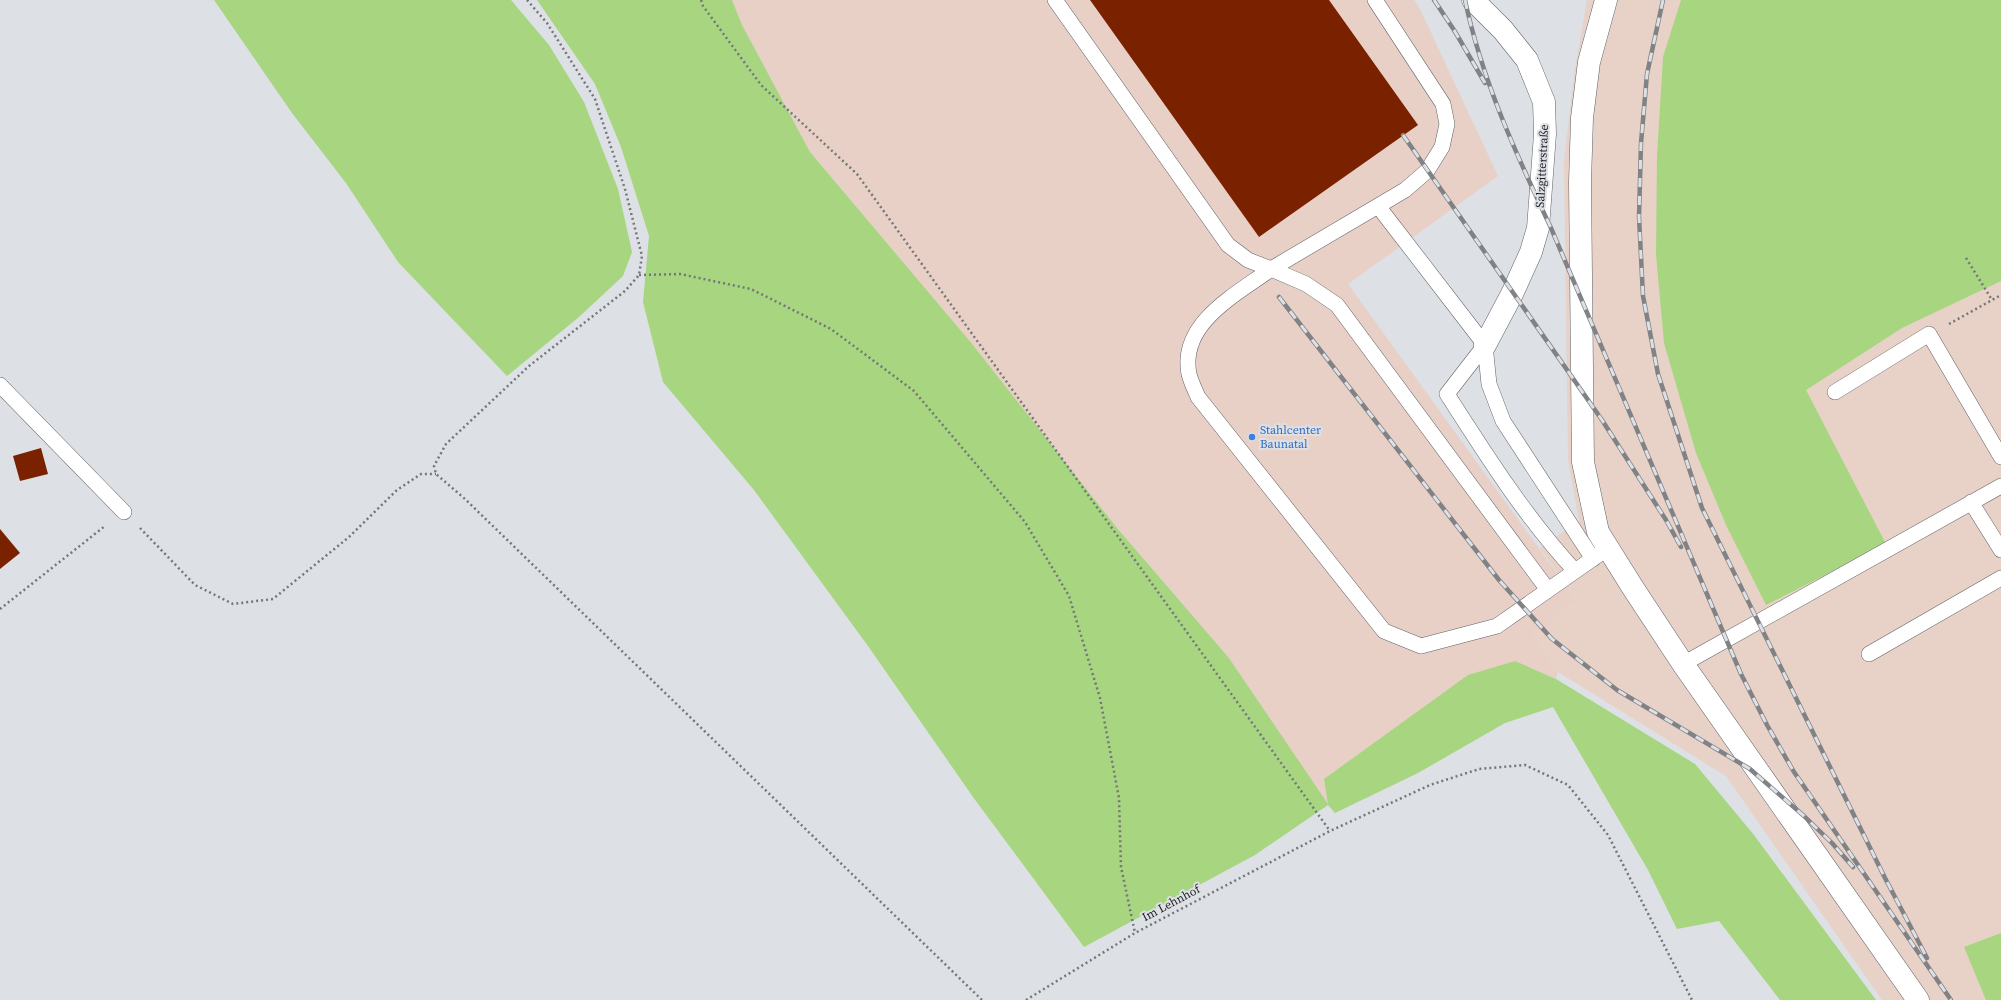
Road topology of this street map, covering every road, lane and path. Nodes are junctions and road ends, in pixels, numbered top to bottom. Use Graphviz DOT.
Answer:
graph roads {
  1 [pos="527,0"];
  2 [pos="701,0"];
  3 [pos="1054,0"];
  4 [pos="1375,0"];
  5 [pos="1473,0"];
  6 [pos="1606,0"];
  7 [pos="1378,206"];
  8 [pos="1966,258"];
  9 [pos="1271,269"];
  10 [pos="639,275"];
  11 [pos="2001,295"];
  12 [pos="1992,300"];
  13 [pos="1929,334"];
  14 [pos="1485,345"];
  15 [pos="0,385"];
  16 [pos="1835,392"];
  17 [pos="2001,457"];
  18 [pos="436,474"];
  19 [pos="2001,486"];
  20 [pos="1971,502"];
  21 [pos="124,512"];
  22 [pos="2001,550"];
  23 [pos="1600,553"];
  24 [pos="1575,571"];
  25 [pos="2001,578"];
  26 [pos="1548,590"];
  27 [pos="0,608"];
  28 [pos="1869,654"];
  29 [pos="1683,664"];
  30 [pos="1330,831"];
  31 [pos="1135,932"];
  32 [pos="982,1000"];
  33 [pos="1026,1000"];
  34 [pos="1692,1000"];
  35 [pos="1918,1000"];
  1 -- 10 [label="path"];
  2 -- 30 [label="path"];
  3 -- 9 [label="lane"];
  4 -- 7 [label="lane"];
  5 -- 14 [label="street, Salzgitterstraße"];
  6 -- 23 [label="street"];
  7 -- 9 [label="lane"];
  7 -- 14 [label="lane"];
  8 -- 12 [label="path"];
  9 -- 26 [label="lane"];
  9 -- 26 [label="lane"];
  10 -- 18 [label="path"];
  10 -- 31 [label="path"];
  11 -- 12 [label="path"];
  12 -- 13 [label="path"];
  13 -- 16 [label="lane"];
  13 -- 17 [label="lane"];
  14 -- 23 [label="lane"];
  14 -- 24 [label="lane"];
  15 -- 21 [label="lane"];
  18 -- 21 [label="path"];
  18 -- 32 [label="path"];
  19 -- 20 [label="lane"];
  20 -- 22 [label="lane"];
  20 -- 29 [label="lane"];
  21 -- 27 [label="path"];
  23 -- 24 [label="lane"];
  23 -- 29 [label="street"];
  24 -- 26 [label="lane"];
  25 -- 28 [label="lane"];
  29 -- 35 [label="street"];
  30 -- 31 [label="path, Im Lehnhof"];
  30 -- 34 [label="path, Im Lehnhof"];
  31 -- 33 [label="path, Im Lehnhof"];
}
